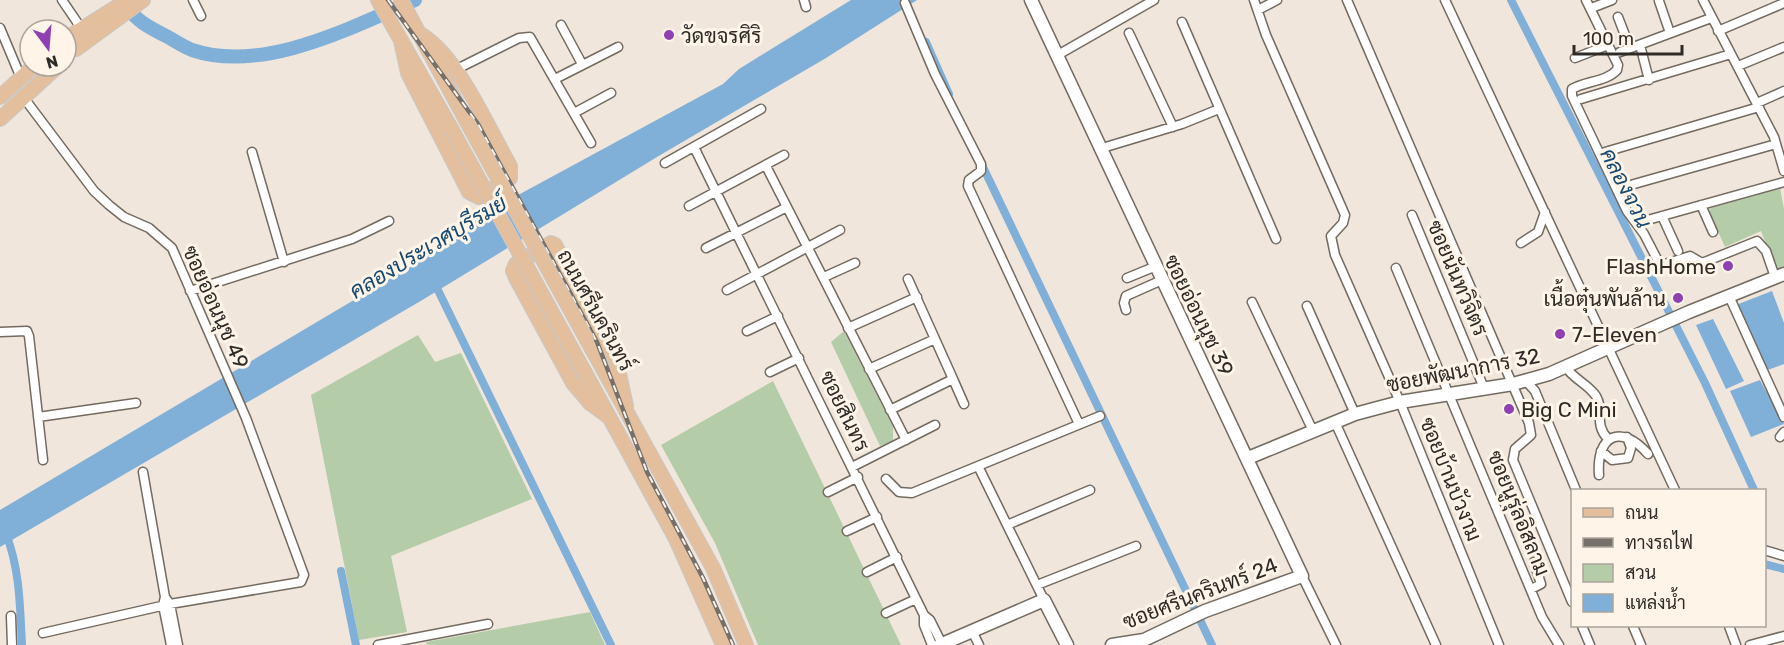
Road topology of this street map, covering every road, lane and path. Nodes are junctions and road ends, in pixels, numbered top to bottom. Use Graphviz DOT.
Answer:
graph roads {
  1 [pos="62,0"];
  2 [pos="127,0"];
  3 [pos="143,0"];
  4 [pos="193,0"];
  5 [pos="378,0"];
  6 [pos="1030,0"];
  7 [pos="1154,0"];
  8 [pos="1254,0"];
  9 [pos="1277,0"];
  10 [pos="1347,0"];
  11 [pos="1445,0"];
  12 [pos="1586,0"];
  13 [pos="1612,0"];
  14 [pos="1703,0"];
  15 [pos="1659,1"];
  16 [pos="904,3"];
  17 [pos="1784,3"];
  18 [pos="403,5"];
  19 [pos="110,7"];
  20 [pos="1594,7"];
  21 [pos="1258,10"];
  22 [pos="201,16"];
  23 [pos="1618,17"];
  24 [pos="1711,18"];
  25 [pos="1182,22"];
  26 [pos="79,25"];
  27 [pos="561,25"];
  28 [pos="0,28"];
  29 [pos="1718,31"];
  30 [pos="418,33"];
  31 [pos="1129,33"];
  32 [pos="1670,33"];
  33 [pos="78,37"];
  34 [pos="78,41"];
  35 [pos="401,41"];
  36 [pos="1608,45"];
  37 [pos="1640,45"];
  38 [pos="618,47"];
  39 [pos="1784,47"];
  40 [pos="1630,48"];
  41 [pos="1620,52"];
  42 [pos="1731,54"];
  43 [pos="1056,56"];
  44 [pos="1575,58"];
  45 [pos="582,64"];
  46 [pos="1737,66"];
  47 [pos="455,70"];
  48 [pos="18,71"];
  49 [pos="21,78"];
  50 [pos="45,78"];
  51 [pos="555,79"];
  52 [pos="1649,80"];
  53 [pos="1784,91"];
  54 [pos="611,93"];
  55 [pos="0,97"];
  56 [pos="24,98"];
  57 [pos="1581,99"];
  58 [pos="1758,105"];
  59 [pos="761,109"];
  60 [pos="1219,110"];
  61 [pos="574,113"];
  62 [pos="0,119"];
  63 [pos="1173,128"];
  64 [pos="1784,133"];
  65 [pos="1775,141"];
  66 [pos="591,143"];
  67 [pos="694,147"];
  68 [pos="1099,149"];
  69 [pos="252,152"];
  70 [pos="1605,152"];
  71 [pos="784,155"];
  72 [pos="666,163"];
  73 [pos="766,166"];
  74 [pos="1784,171"];
  75 [pos="1784,182"];
  76 [pos="1627,186"];
  77 [pos="717,191"];
  78 [pos="688,206"];
  79 [pos="1701,206"];
  80 [pos="787,207"];
  81 [pos="1545,212"];
  82 [pos="1412,216"];
  83 [pos="1662,216"];
  84 [pos="389,220"];
  85 [pos="1644,221"];
  86 [pos="840,230"];
  87 [pos="737,231"];
  88 [pos="1713,232"];
  89 [pos="1276,239"];
  90 [pos="1521,243"];
  91 [pos="807,246"];
  92 [pos="706,248"];
  93 [pos="1678,251"];
  94 [pos="284,262"];
  95 [pos="855,263"];
  96 [pos="1154,267"];
  97 [pos="1396,268"];
  98 [pos="757,273"];
  99 [pos="1779,275"];
  100 [pos="824,277"];
  101 [pos="1127,278"];
  102 [pos="908,279"];
  103 [pos="1162,280"];
  104 [pos="727,290"];
  105 [pos="190,291"];
  106 [pos="1729,296"];
  107 [pos="917,297"];
  108 [pos="1252,302"];
  109 [pos="1307,306"];
  110 [pos="1126,310"];
  111 [pos="778,316"];
  112 [pos="848,328"];
  113 [pos="747,331"];
  114 [pos="0,332"];
  115 [pos="935,339"];
  116 [pos="1610,348"];
  117 [pos="799,358"];
  118 [pos="1566,366"];
  119 [pos="870,369"];
  120 [pos="770,372"];
  121 [pos="953,379"];
  122 [pos="1532,379"];
  123 [pos="1513,384"];
  124 [pos="1484,388"];
  125 [pos="1450,393"];
  126 [pos="1400,402"];
  127 [pos="136,403"];
  128 [pos="964,404"];
  129 [pos="626,406"];
  130 [pos="890,410"];
  131 [pos="1355,414"];
  132 [pos="1100,416"];
  133 [pos="38,417"];
  134 [pos="609,417"];
  135 [pos="1784,417"];
  136 [pos="1335,422"];
  137 [pos="1080,424"];
  138 [pos="935,425"];
  139 [pos="1313,430"];
  140 [pos="1627,437"];
  141 [pos="1608,439"];
  142 [pos="906,440"];
  143 [pos="1601,451"];
  144 [pos="1648,454"];
  145 [pos="1248,458"];
  146 [pos="43,460"];
  147 [pos="978,466"];
  148 [pos="852,467"];
  149 [pos="143,472"];
  150 [pos="1599,475"];
  151 [pos="858,477"];
  152 [pos="886,479"];
  153 [pos="1576,489"];
  154 [pos="1675,489"];
  155 [pos="1089,490"];
  156 [pos="828,492"];
  157 [pos="877,517"];
  158 [pos="1007,525"];
  159 [pos="847,531"];
  160 [pos="1136,546"];
  161 [pos="1766,551"];
  162 [pos="1784,556"];
  163 [pos="897,557"];
  164 [pos="1534,562"];
  165 [pos="867,572"];
  166 [pos="1302,576"];
  167 [pos="1037,585"];
  168 [pos="1531,589"];
  169 [pos="916,599"];
  170 [pos="1044,600"];
  171 [pos="1571,600"];
  172 [pos="166,602"];
  173 [pos="886,614"];
  174 [pos="11,616"];
  175 [pos="488,624"];
  176 [pos="1582,627"];
  177 [pos="1633,627"];
  178 [pos="1729,627"];
  179 [pos="972,631"];
  180 [pos="43,633"];
  181 [pos="1784,636"];
  182 [pos="418,641"];
  183 [pos="12,645"];
  184 [pos="171,645"];
  185 [pos="178,645"];
  186 [pos="378,645"];
  187 [pos="723,645"];
  188 [pos="746,645"];
  189 [pos="938,645"];
  190 [pos="979,645"];
  191 [pos="1067,645"];
  192 [pos="1112,645"];
  193 [pos="1336,645"];
  194 [pos="1436,645"];
  195 [pos="1499,645"];
  196 [pos="1559,645"];
  197 [pos="1590,645"];
  198 [pos="1641,645"];
  199 [pos="1736,645"];
  200 [pos="1750,645"];
  1 -- 26 [label="street"];
  2 -- 19 [label="main road"];
  3 -- 34 [label="main road"];
  4 -- 22 [label="street"];
  5 -- 35 [label="main road, ถนนศรีนครินทร์"];
  6 -- 43 [label="street, ซอยอ่อนนุช 39"];
  7 -- 43 [label="street"];
  8 -- 21 [label="street, ซอยบ้านบัวงาม"];
  9 -- 21 [label="street"];
  10 -- 123 [label="street"];
  11 -- 81 [label="street"];
  12 -- 36 [label="street"];
  13 -- 20 [label="street"];
  14 -- 24 [label="street"];
  15 -- 32 [label="street"];
  16 -- 137 [label="street"];
  17 -- 29 [label="street"];
  18 -- 30 [label="main road, ถนนศรีนครินทร์"];
  19 -- 26 [label="main road"];
  19 -- 33 [label="main road"];
  21 -- 126 [label="street, ซอยบ้านบัวงาม"];
  23 -- 40 [label="street"];
  24 -- 29 [label="street"];
  24 -- 32 [label="street"];
  25 -- 60 [label="street"];
  27 -- 45 [label="street"];
  28 -- 48 [label="street"];
  29 -- 42 [label="street"];
  30 -- 47 [label="main road"];
  30 -- 129 [label="main road, ถนนศรีนครินทร์, bridge"];
  31 -- 63 [label="street"];
  32 -- 37 [label="street"];
  35 -- 47 [label="main road"];
  35 -- 134 [label="main road, ถนนศรีนครินทร์, bridge"];
  36 -- 44 [label="street"];
  36 -- 99 [label="street"];
  37 -- 40 [label="street"];
  37 -- 52 [label="street"];
  38 -- 45 [label="street"];
  39 -- 46 [label="street"];
  40 -- 41 [label="street"];
  42 -- 46 [label="street"];
  42 -- 52 [label="street"];
  43 -- 68 [label="street, ซอยอ่อนนุช 39"];
  45 -- 51 [label="street"];
  46 -- 58 [label="street"];
  47 -- 51 [label="street"];
  49 -- 55 [label="main road"];
  50 -- 56 [label="main road"];
  51 -- 61 [label="street"];
  52 -- 57 [label="street"];
  53 -- 58 [label="street"];
  54 -- 61 [label="street"];
  56 -- 62 [label="main road"];
  56 -- 105 [label="street, ซอยอ่อนนุช 49"];
  58 -- 65 [label="street"];
  58 -- 70 [label="street"];
  59 -- 67 [label="street"];
  60 -- 63 [label="street"];
  60 -- 89 [label="street"];
  61 -- 66 [label="street"];
  63 -- 68 [label="street"];
  64 -- 65 [label="street"];
  65 -- 74 [label="street"];
  65 -- 76 [label="street"];
  67 -- 72 [label="street"];
  67 -- 77 [label="street, ซอยสินทร"];
  68 -- 96 [label="street, ซอยอ่อนนุช 39"];
  69 -- 94 [label="street"];
  71 -- 73 [label="street"];
  73 -- 77 [label="street"];
  73 -- 80 [label="street, ซอยสินทร"];
  75 -- 79 [label="street"];
  77 -- 78 [label="street"];
  77 -- 87 [label="street, ซอยสินทร"];
  79 -- 83 [label="street"];
  79 -- 88 [label="street"];
  80 -- 87 [label="street"];
  80 -- 91 [label="street, ซอยสินทร"];
  81 -- 90 [label="street"];
  81 -- 116 [label="street"];
  82 -- 124 [label="street, ซอยนันทวิจิตร"];
  83 -- 85 [label="street"];
  83 -- 93 [label="street"];
  84 -- 94 [label="street"];
  86 -- 91 [label="street"];
  87 -- 92 [label="street"];
  87 -- 98 [label="street, ซอยสินทร"];
  91 -- 98 [label="street"];
  91 -- 100 [label="street, ซอยสินทร"];
  94 -- 105 [label="street"];
  95 -- 100 [label="street"];
  96 -- 101 [label="street"];
  96 -- 103 [label="street, ซอยอ่อนนุช 39"];
  97 -- 125 [label="street, ซอยนูรุ่ลอิสลาม"];
  98 -- 104 [label="street"];
  98 -- 111 [label="street, ซอยสินทร"];
  99 -- 106 [label="street, ซอยพัฒนาการ 32"];
  100 -- 112 [label="street, ซอยสินทร"];
  102 -- 107 [label="street"];
  103 -- 110 [label="street"];
  103 -- 145 [label="street, ซอยอ่อนนุช 39"];
  105 -- 172 [label="street, ซอยอ่อนนุช 49"];
  106 -- 116 [label="street, ซอยพัฒนาการ 32"];
  106 -- 135 [label="street"];
  107 -- 112 [label="street"];
  107 -- 115 [label="street"];
  108 -- 139 [label="street"];
  109 -- 131 [label="street"];
  111 -- 113 [label="street"];
  111 -- 117 [label="street, ซอยสินทร"];
  112 -- 119 [label="street, ซอยสินทร"];
  114 -- 133 [label="street"];
  115 -- 119 [label="street"];
  115 -- 121 [label="street"];
  116 -- 118 [label="street, ซอยพัฒนาการ 32"];
  116 -- 154 [label="street"];
  117 -- 120 [label="street"];
  117 -- 148 [label="street, ซอยสินทร"];
  118 -- 122 [label="street, ซอยพัฒนาการ 32"];
  118 -- 141 [label="street"];
  119 -- 130 [label="street, ซอยสินทร"];
  121 -- 128 [label="street"];
  121 -- 130 [label="street"];
  122 -- 123 [label="street, ซอยพัฒนาการ 32"];
  122 -- 153 [label="street"];
  123 -- 124 [label="street, ซอยพัฒนาการ 32"];
  123 -- 171 [label="street"];
  124 -- 125 [label="street, ซอยพัฒนาการ 32"];
  125 -- 126 [label="street, ซอยพัฒนาการ 32"];
  125 -- 168 [label="street, ซอยนูรุ่ลอิสลาม"];
  126 -- 131 [label="street, ซอยพัฒนาการ 32"];
  126 -- 195 [label="street, ซอยบ้านบัวงาม"];
  127 -- 133 [label="street"];
  129 -- 134 [label="main road"];
  129 -- 188 [label="main road, ถนนศรีนครินทร์"];
  130 -- 142 [label="street, ซอยสินทร"];
  131 -- 136 [label="street, ซอยพัฒนาการ 32"];
  132 -- 137 [label="street"];
  133 -- 146 [label="street"];
  134 -- 187 [label="main road, ถนนศรีนครินทร์"];
  136 -- 139 [label="street, ซอยพัฒนาการ 32"];
  136 -- 194 [label="street"];
  137 -- 147 [label="street"];
  138 -- 142 [label="street"];
  139 -- 145 [label="street, ซอยพัฒนาการ 32"];
  140 -- 141 [label="street"];
  140 -- 143 [label="street"];
  140 -- 144 [label="street"];
  141 -- 143 [label="street"];
  142 -- 148 [label="street"];
  143 -- 150 [label="street"];
  145 -- 166 [label="street, ซอยอ่อนนุช 39"];
  147 -- 152 [label="street"];
  147 -- 158 [label="street"];
  148 -- 151 [label="street, ซอยสินทร"];
  149 -- 172 [label="street"];
  151 -- 156 [label="street"];
  151 -- 157 [label="street, ซอยสินทร"];
  155 -- 158 [label="street"];
  157 -- 159 [label="street"];
  157 -- 163 [label="street, ซอยสินทร"];
  158 -- 167 [label="street"];
  160 -- 167 [label="street"];
  161 -- 162 [label="street"];
  163 -- 165 [label="street"];
  163 -- 169 [label="street, ซอยสินทร"];
  164 -- 168 [label="street"];
  166 -- 192 [label="street, ซอยศรีนครินทร์ 24"];
  166 -- 193 [label="street, ซอยอ่อนนุช 39"];
  167 -- 170 [label="street"];
  168 -- 196 [label="street, ซอยนูรุ่ลอิสลาม"];
  169 -- 173 [label="street"];
  169 -- 189 [label="street, ซอยสินทร"];
  170 -- 179 [label="street"];
  170 -- 191 [label="street"];
  172 -- 180 [label="street"];
  172 -- 184 [label="street"];
  172 -- 185 [label="street"];
  174 -- 183 [label="street"];
  175 -- 182 [label="street"];
  176 -- 197 [label="street"];
  177 -- 198 [label="street"];
  178 -- 199 [label="street"];
  179 -- 189 [label="street"];
  179 -- 190 [label="street"];
  181 -- 200 [label="street"];
  182 -- 186 [label="street"];
}
